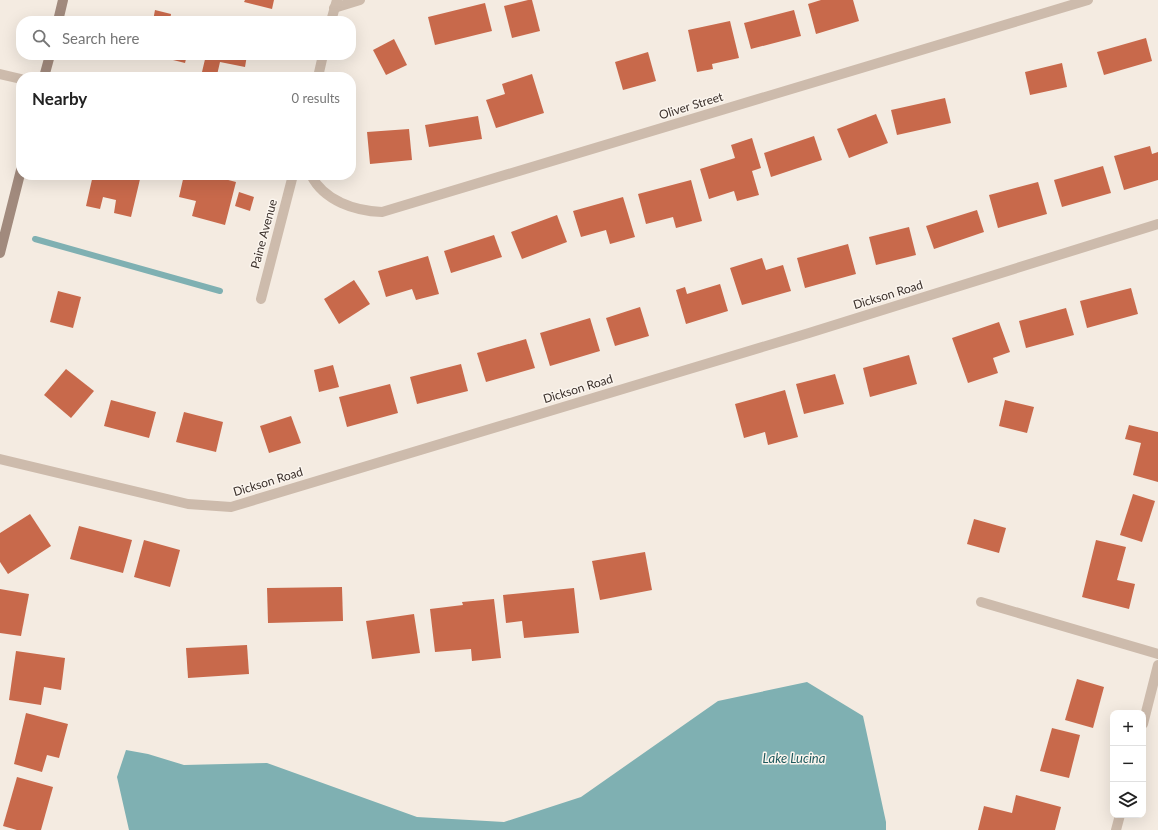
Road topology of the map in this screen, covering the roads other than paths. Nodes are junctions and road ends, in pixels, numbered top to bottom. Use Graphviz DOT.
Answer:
graph roads {
  1 [pos="63,0"];
  2 [pos="360,0"];
  3 [pos="1088,0"];
  4 [pos="336,4"];
  5 [pos="59,16"];
  6 [pos="332,16"];
  7 [pos="49,60"];
  8 [pos="322,60"];
  9 [pos="45,72"];
  10 [pos="319,72"];
  11 [pos="0,74"];
  12 [pos="16,78"];
  13 [pos="18,180"];
  14 [pos="292,180"];
  15 [pos="315,180"];
  16 [pos="1158,224"];
  17 [pos="0,253"];
  18 [pos="261,299"];
  19 [pos="0,459"];
  20 [pos="981,602"];
  21 [pos="1158,654"];
  22 [pos="1158,665"];
  23 [pos="1146,712"];
  24 [pos="1119,818"];
  25 [pos="1116,830"];
  1 -- 5 [label="main road"];
  2 -- 4 [label="street"];
  3 -- 15 [label="street, Oliver Street"];
  4 -- 6 [label="street"];
  7 -- 9 [label="main road"];
  8 -- 10 [label="street"];
  11 -- 12 [label="street"];
  13 -- 17 [label="main road"];
  14 -- 18 [label="street, Paine Avenue"];
  16 -- 19 [label="street, Dickson Road"];
  20 -- 21 [label="street"];
  22 -- 23 [label="street"];
  24 -- 25 [label="street"];
}
